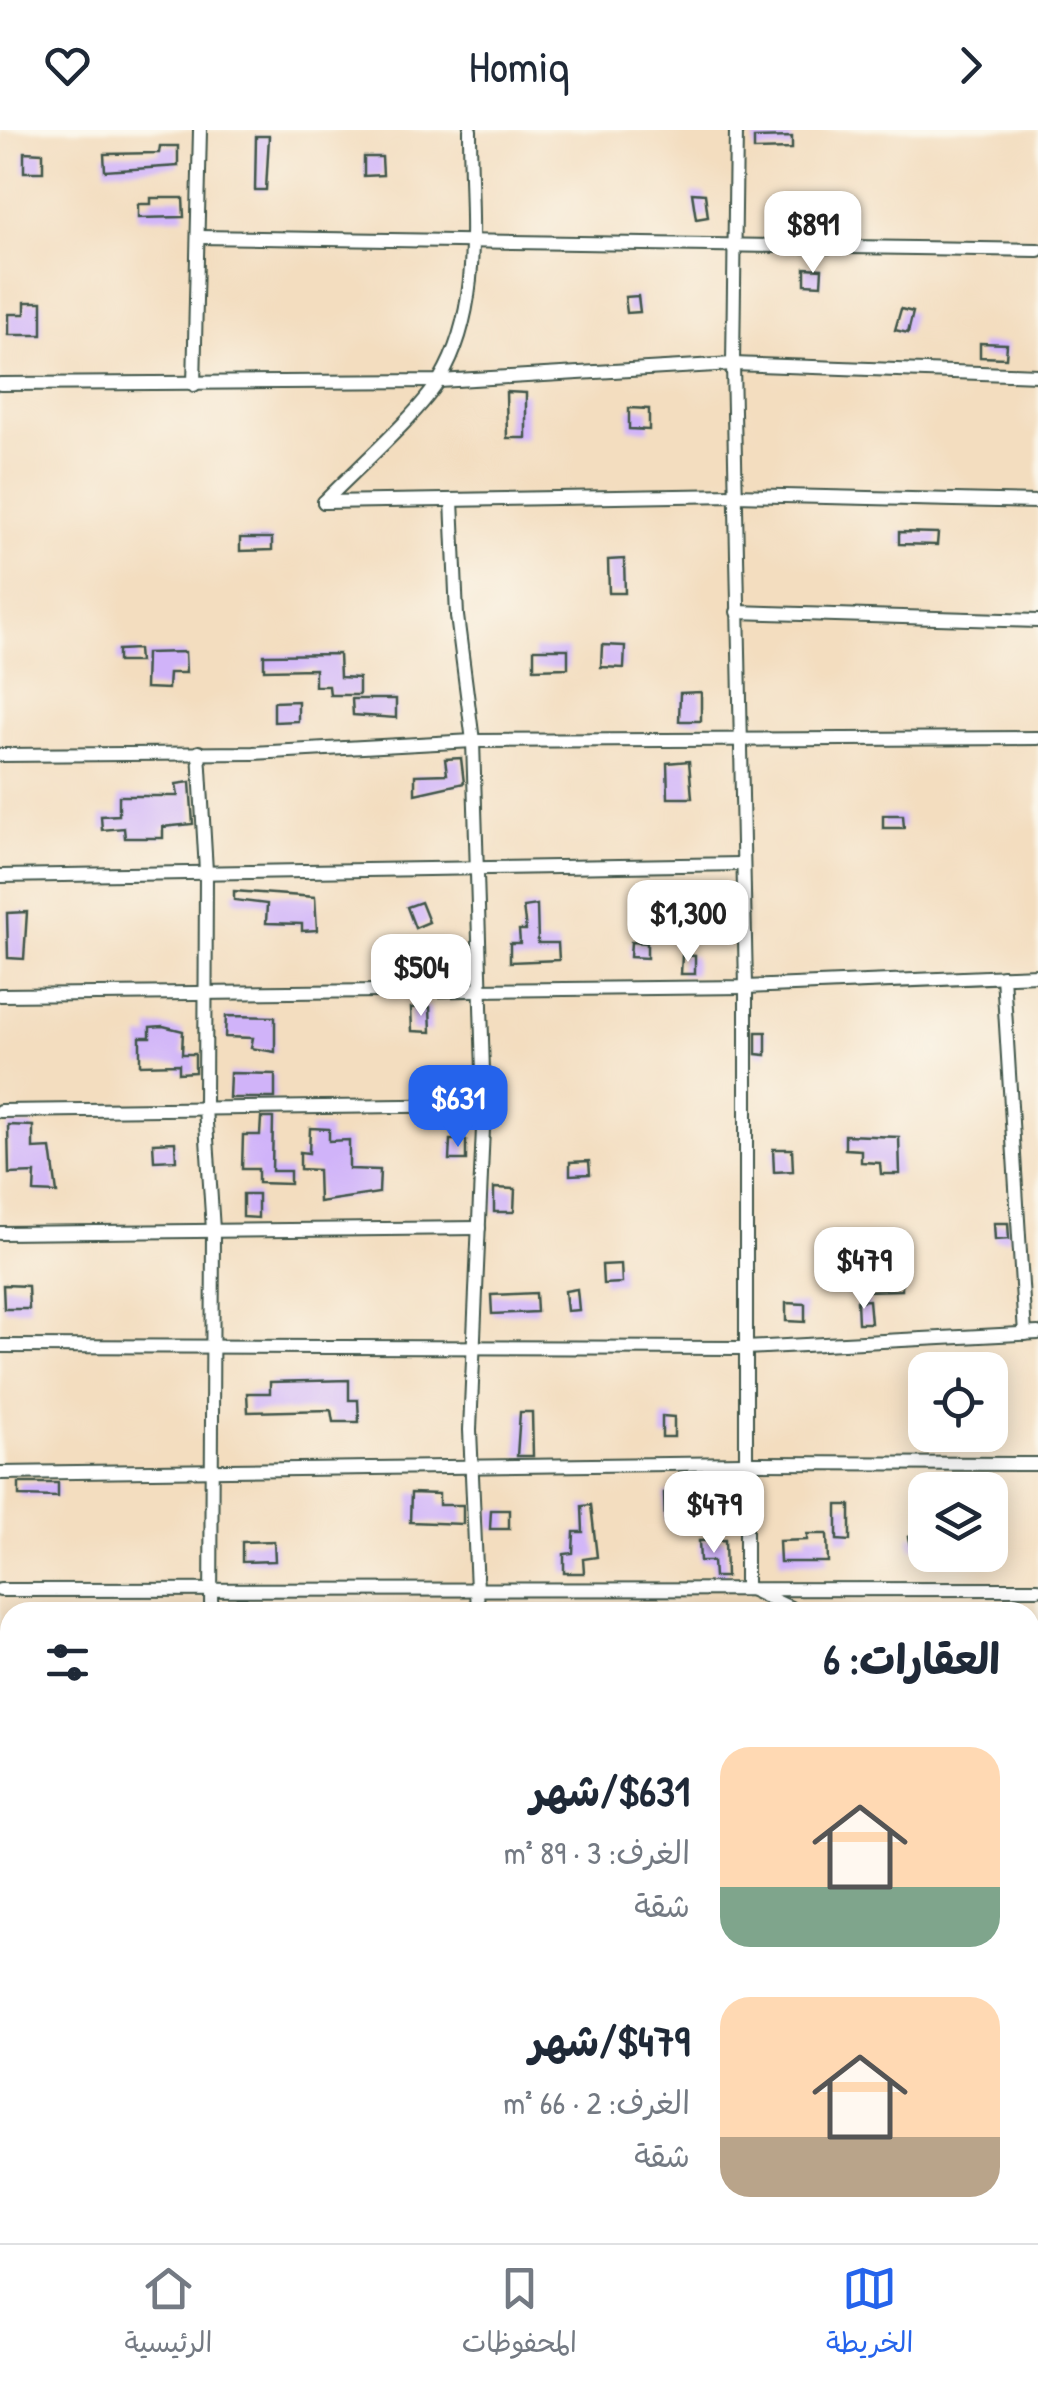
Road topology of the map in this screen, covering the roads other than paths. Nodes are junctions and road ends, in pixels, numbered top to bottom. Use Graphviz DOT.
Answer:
graph roads {
  1 [pos="200,130"];
  2 [pos="470,130"];
  3 [pos="736,130"];
  4 [pos="198,237"];
  5 [pos="470,238"];
  6 [pos="736,244"];
  7 [pos="1038,250"];
  8 [pos="734,364"];
  9 [pos="1038,375"];
  10 [pos="439,381"];
  11 [pos="0,384"];
  12 [pos="194,385"];
  13 [pos="736,495"];
  14 [pos="452,500"];
  15 [pos="1038,502"];
  16 [pos="737,612"];
  17 [pos="1038,622"];
  18 [pos="1038,738"];
  19 [pos="472,741"];
  20 [pos="739,741"];
  21 [pos="199,752"];
  22 [pos="0,754"];
  23 [pos="742,864"];
  24 [pos="474,866"];
  25 [pos="206,871"];
  26 [pos="0,876"];
  27 [pos="1038,975"];
  28 [pos="1003,976"];
  29 [pos="746,987"];
  30 [pos="478,989"];
  31 [pos="205,990"];
  32 [pos="0,995"];
  33 [pos="484,1105"];
  34 [pos="205,1108"];
  35 [pos="0,1111"];
  36 [pos="478,1228"];
  37 [pos="214,1230"];
  38 [pos="0,1234"];
  39 [pos="1032,1334"];
  40 [pos="0,1346"];
  41 [pos="212,1348"];
  42 [pos="473,1348"];
  43 [pos="745,1348"];
  44 [pos="744,1463"];
  45 [pos="1038,1464"];
  46 [pos="470,1468"];
  47 [pos="212,1471"];
  48 [pos="0,1473"];
  49 [pos="746,1587"];
  50 [pos="477,1588"];
  51 [pos="212,1589"];
  52 [pos="1038,1589"];
  53 [pos="0,1590"];
  54 [pos="211,1602"];
  55 [pos="478,1602"];
  56 [pos="778,1602"];
  1 -- 4 [label="street"];
  2 -- 5 [label="street"];
  3 -- 6 [label="street"];
  4 -- 5 [label="street"];
  4 -- 12 [label="street"];
  5 -- 6 [label="street"];
  5 -- 10 [label="street"];
  6 -- 7 [label="street"];
  6 -- 8 [label="street"];
  8 -- 9 [label="street"];
  8 -- 10 [label="street"];
  8 -- 13 [label="street"];
  10 -- 12 [label="street"];
  10 -- 14 [label="street"];
  11 -- 12 [label="street"];
  13 -- 14 [label="street"];
  13 -- 15 [label="street"];
  13 -- 16 [label="street"];
  14 -- 19 [label="street"];
  16 -- 17 [label="street"];
  16 -- 20 [label="street"];
  18 -- 20 [label="street"];
  19 -- 20 [label="street"];
  19 -- 21 [label="street"];
  19 -- 24 [label="street"];
  20 -- 23 [label="street"];
  21 -- 22 [label="street"];
  21 -- 25 [label="street"];
  23 -- 24 [label="street"];
  23 -- 29 [label="street"];
  24 -- 25 [label="street"];
  24 -- 30 [label="street"];
  25 -- 26 [label="street"];
  25 -- 31 [label="street"];
  27 -- 28 [label="street"];
  28 -- 29 [label="street"];
  28 -- 39 [label="street"];
  29 -- 30 [label="street"];
  29 -- 43 [label="street"];
  30 -- 31 [label="street"];
  30 -- 33 [label="street"];
  31 -- 32 [label="street"];
  31 -- 34 [label="street"];
  33 -- 34 [label="street"];
  33 -- 36 [label="street"];
  34 -- 35 [label="street"];
  34 -- 37 [label="street"];
  36 -- 37 [label="street"];
  36 -- 42 [label="street"];
  37 -- 38 [label="street"];
  37 -- 41 [label="street"];
  39 -- 43 [label="street"];
  40 -- 41 [label="street"];
  41 -- 42 [label="street"];
  41 -- 47 [label="street"];
  42 -- 43 [label="street"];
  42 -- 46 [label="street"];
  43 -- 44 [label="street"];
  44 -- 45 [label="street"];
  44 -- 46 [label="street"];
  44 -- 49 [label="street"];
  46 -- 47 [label="street"];
  46 -- 50 [label="street"];
  47 -- 48 [label="street"];
  47 -- 51 [label="street"];
  49 -- 50 [label="street"];
  49 -- 52 [label="street"];
  49 -- 56 [label="street"];
  50 -- 51 [label="street"];
  50 -- 55 [label="street"];
  51 -- 53 [label="street"];
  51 -- 54 [label="street"];
}
